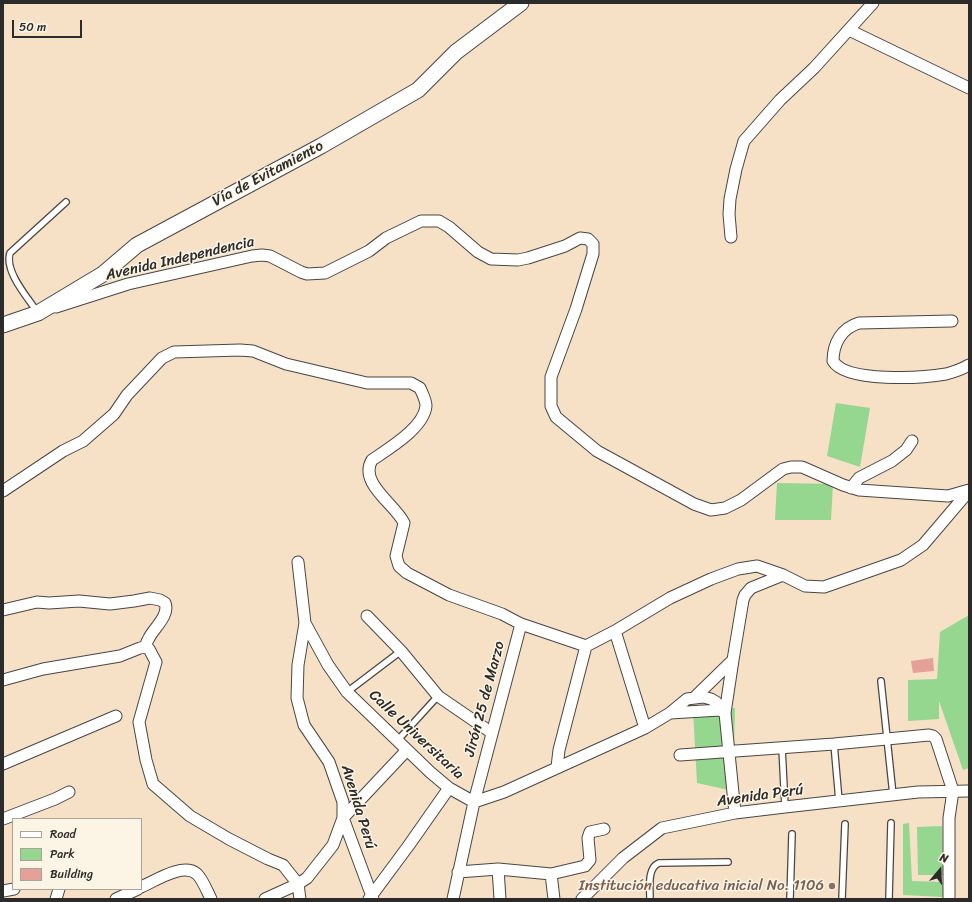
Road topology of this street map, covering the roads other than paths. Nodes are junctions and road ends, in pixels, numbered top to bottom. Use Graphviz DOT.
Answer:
graph roads {
  1 [pos="521,3"];
  2 [pos="873,3"];
  3 [pos="849,30"];
  4 [pos="969,88"];
  5 [pos="66,202"];
  6 [pos="731,237"];
  7 [pos="38,313"];
  8 [pos="952,321"];
  9 [pos="3,325"];
  10 [pos="969,365"];
  11 [pos="912,441"];
  12 [pos="851,488"];
  13 [pos="3,491"];
  14 [pos="969,491"];
  15 [pos="298,562"];
  16 [pos="783,575"];
  17 [pos="3,610"];
  18 [pos="367,616"];
  19 [pos="305,623"];
  20 [pos="521,624"];
  21 [pos="615,631"];
  22 [pos="586,646"];
  23 [pos="145,647"];
  24 [pos="401,651"];
  25 [pos="733,660"];
  26 [pos="3,680"];
  27 [pos="881,681"];
  28 [pos="347,692"];
  29 [pos="438,696"];
  30 [pos="695,697"];
  31 [pos="670,713"];
  32 [pos="725,713"];
  33 [pos="116,716"];
  34 [pos="645,728"];
  35 [pos="492,733"];
  36 [pos="887,739"];
  37 [pos="397,741"];
  38 [pos="834,744"];
  39 [pos="782,748"];
  40 [pos="407,750"];
  41 [pos="730,751"];
  42 [pos="680,756"];
  43 [pos="3,764"];
  44 [pos="557,767"];
  45 [pos="449,788"];
  46 [pos="969,791"];
  47 [pos="69,792"];
  48 [pos="953,792"];
  49 [pos="893,795"];
  50 [pos="839,801"];
  51 [pos="474,802"];
  52 [pos="785,807"];
  53 [pos="735,813"];
  54 [pos="344,818"];
  55 [pos="3,819"];
  56 [pos="891,823"];
  57 [pos="845,824"];
  58 [pos="604,829"];
  59 [pos="792,834"];
  60 [pos="728,862"];
  61 [pos="498,869"];
  62 [pos="458,872"];
  63 [pos="551,874"];
  64 [pos="298,884"];
  65 [pos="142,888"];
  66 [pos="136,890"];
  67 [pos="371,898"];
  68 [pos="116,899"];
  69 [pos="211,899"];
  70 [pos="265,899"];
  71 [pos="300,899"];
  72 [pos="453,899"];
  73 [pos="500,899"];
  74 [pos="554,899"];
  75 [pos="582,899"];
  76 [pos="650,899"];
  77 [pos="790,899"];
  78 [pos="842,899"];
  79 [pos="889,899"];
  80 [pos="949,899"];
  1 -- 7 [label="main road, Vía de Evitamiento"];
  2 -- 3 [label="street"];
  3 -- 4 [label="street"];
  3 -- 6 [label="street"];
  5 -- 7 [label="lane"];
  7 -- 9 [label="main road, Vía de Evitamiento"];
  7 -- 12 [label="street, Avenida Independencia"];
  8 -- 10 [label="street"];
  11 -- 12 [label="street"];
  12 -- 14 [label="street, Avenida Independencia"];
  13 -- 20 [label="street"];
  14 -- 16 [label="street"];
  15 -- 19 [label="street, Avenida Perú"];
  16 -- 21 [label="street"];
  16 -- 25 [label="street"];
  17 -- 23 [label="street"];
  18 -- 24 [label="street"];
  19 -- 28 [label="street, Calle Universitaria"];
  19 -- 54 [label="street, Avenida Perú"];
  20 -- 22 [label="street"];
  20 -- 35 [label="street, Jirón 25 de Marzo"];
  21 -- 22 [label="street"];
  21 -- 34 [label="street"];
  22 -- 44 [label="street"];
  23 -- 26 [label="street"];
  23 -- 64 [label="street"];
  24 -- 28 [label="lane"];
  24 -- 29 [label="street"];
  25 -- 30 [label="street"];
  25 -- 32 [label="street"];
  27 -- 36 [label="lane"];
  28 -- 37 [label="street, Calle Universitaria"];
  29 -- 35 [label="street"];
  29 -- 37 [label="lane"];
  30 -- 31 [label="street"];
  30 -- 32 [label="street"];
  31 -- 32 [label="street"];
  31 -- 34 [label="street"];
  32 -- 41 [label="street"];
  33 -- 43 [label="street"];
  34 -- 44 [label="street"];
  35 -- 51 [label="street, Jirón 25 de Marzo"];
  36 -- 38 [label="street"];
  36 -- 48 [label="street"];
  36 -- 49 [label="lane"];
  37 -- 40 [label="street, Calle Universitaria"];
  38 -- 39 [label="street"];
  38 -- 50 [label="lane"];
  39 -- 41 [label="street"];
  39 -- 52 [label="lane"];
  40 -- 45 [label="street, Calle Universitaria"];
  40 -- 54 [label="street"];
  41 -- 42 [label="street"];
  41 -- 53 [label="street"];
  44 -- 51 [label="street"];
  45 -- 51 [label="street, Calle Universitaria"];
  45 -- 67 [label="street"];
  46 -- 48 [label="street, Avenida Perú"];
  47 -- 55 [label="street"];
  48 -- 49 [label="street, Avenida Perú"];
  48 -- 80 [label="street"];
  49 -- 50 [label="street, Avenida Perú"];
  50 -- 52 [label="street, Avenida Perú"];
  51 -- 62 [label="street, Jirón 25 de Marzo"];
  52 -- 53 [label="street, Avenida Perú"];
  53 -- 75 [label="street, Avenida Perú"];
  54 -- 64 [label="street"];
  54 -- 67 [label="street, Avenida Perú"];
  56 -- 79 [label="lane"];
  57 -- 78 [label="lane"];
  58 -- 63 [label="street"];
  59 -- 77 [label="lane"];
  60 -- 76 [label="lane"];
  61 -- 62 [label="street"];
  61 -- 63 [label="street"];
  61 -- 73 [label="street"];
  62 -- 72 [label="street, Jirón 25 de Marzo"];
  63 -- 74 [label="street"];
  64 -- 70 [label="street"];
  64 -- 71 [label="street"];
  65 -- 69 [label="street"];
  66 -- 68 [label="street"];
}
